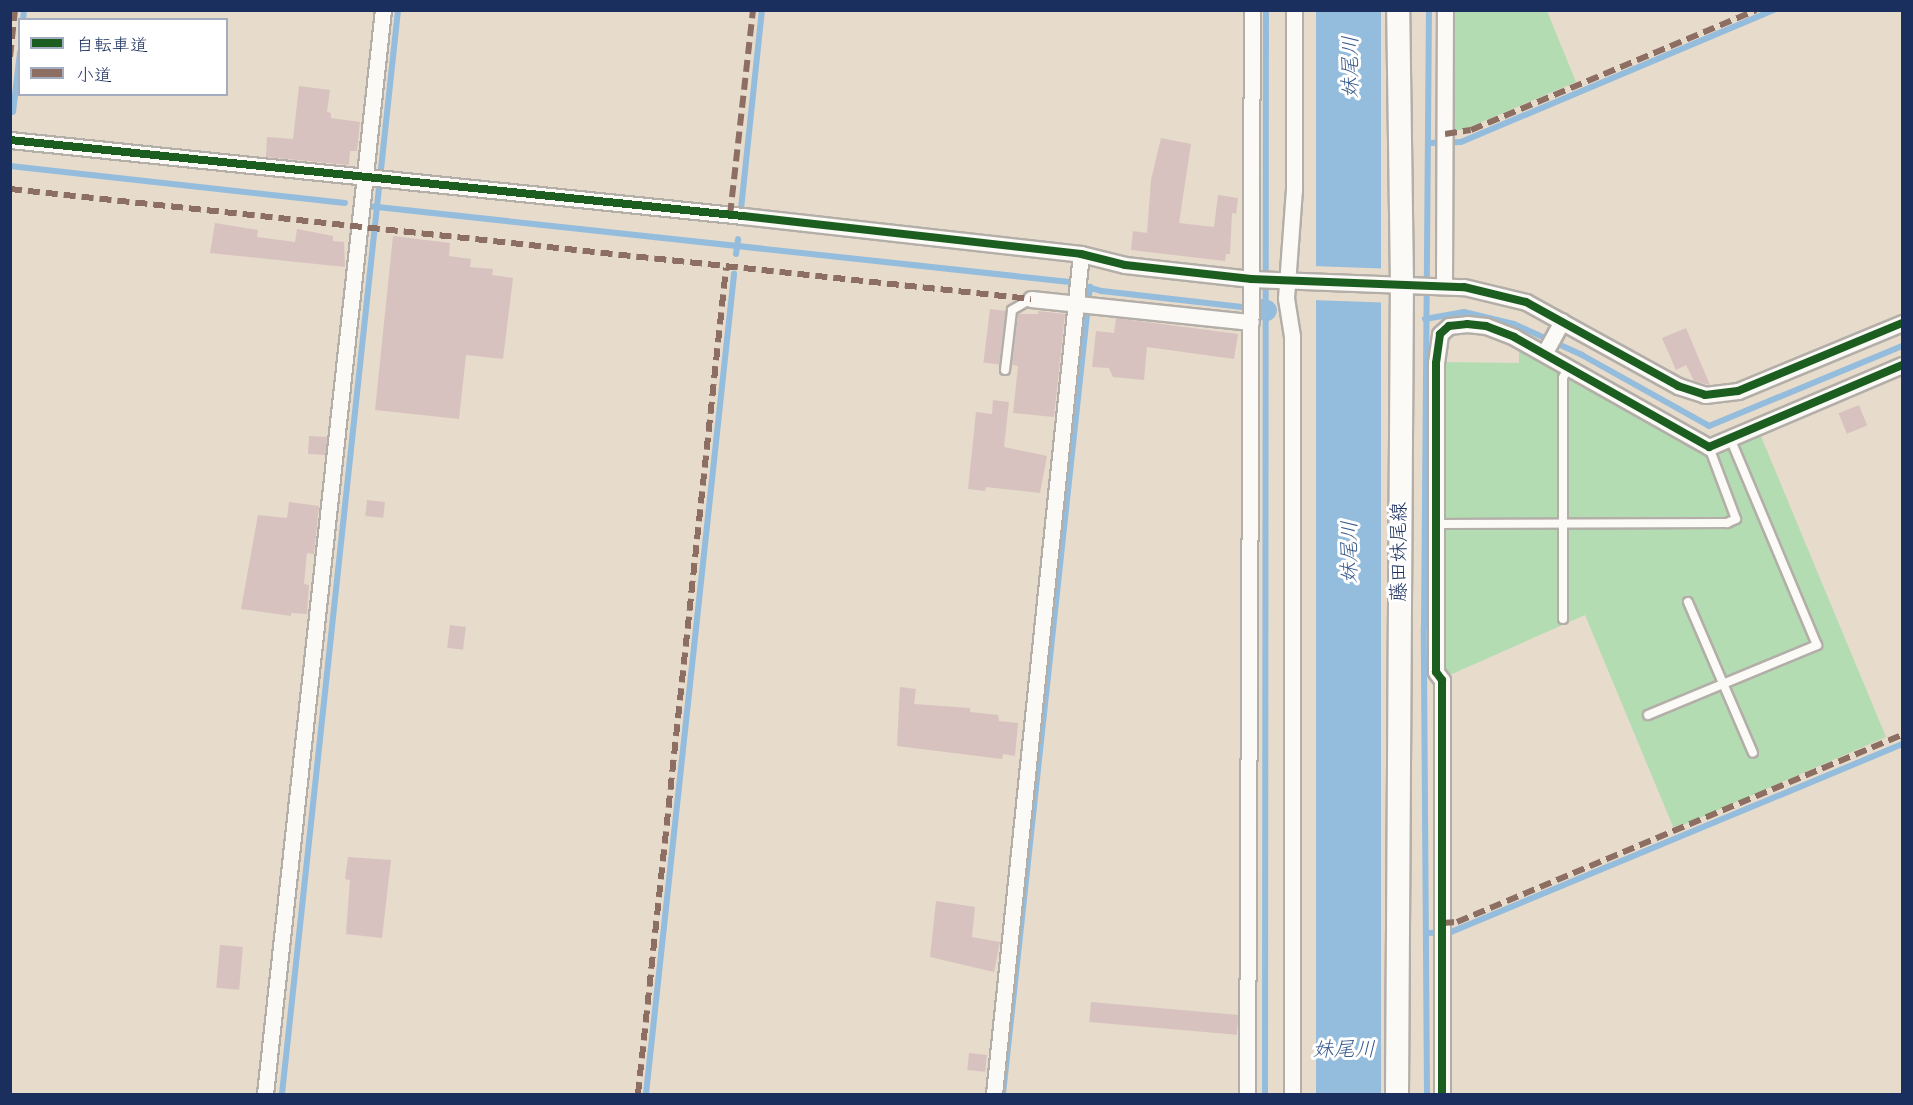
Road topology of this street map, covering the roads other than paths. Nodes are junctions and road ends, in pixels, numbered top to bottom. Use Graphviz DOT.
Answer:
graph roads {
  1 [pos="383,10"];
  2 [pos="1252,10"];
  3 [pos="1294,10"];
  4 [pos="1398,10"];
  5 [pos="1445,10"];
  6 [pos="10,140"];
  7 [pos="367,176"];
  8 [pos="1081,254"];
  9 [pos="1259,279"];
  10 [pos="1294,280"];
  11 [pos="1417,284"];
  12 [pos="1031,299"];
  13 [pos="1082,300"];
  14 [pos="1562,321"];
  15 [pos="1251,322"];
  16 [pos="1902,323"];
  17 [pos="1549,346"];
  18 [pos="1902,365"];
  19 [pos="1569,366"];
  20 [pos="1005,370"];
  21 [pos="1730,438"];
  22 [pos="1709,447"];
  23 [pos="1436,524"];
  24 [pos="1563,526"];
  25 [pos="1688,602"];
  26 [pos="1563,620"];
  27 [pos="1723,684"];
  28 [pos="1647,716"];
  29 [pos="1753,753"];
  30 [pos="265,1095"];
  31 [pos="994,1095"];
  32 [pos="1247,1095"];
  33 [pos="1292,1095"];
  34 [pos="1396,1095"];
  35 [pos="1442,1095"];
  1 -- 7 [label="street"];
  2 -- 9 [label="street"];
  3 -- 10 [label="street"];
  4 -- 11 [label="main road, 藤田妹尾線"];
  5 -- 11 [label="street"];
  6 -- 7 [label="street"];
  7 -- 8 [label="street"];
  7 -- 30 [label="street"];
  8 -- 9 [label="street"];
  8 -- 13 [label="street"];
  9 -- 10 [label="street"];
  9 -- 15 [label="street"];
  10 -- 11 [label="street"];
  10 -- 33 [label="street"];
  11 -- 14 [label="street"];
  11 -- 34 [label="main road, 藤田妹尾線"];
  12 -- 13 [label="street"];
  12 -- 20 [label="lane"];
  13 -- 15 [label="street"];
  13 -- 31 [label="street"];
  14 -- 16 [label="street"];
  14 -- 17 [label="street"];
  15 -- 32 [label="street"];
  17 -- 19 [label="street"];
  17 -- 23 [label="street"];
  18 -- 21 [label="street"];
  19 -- 22 [label="street"];
  19 -- 24 [label="lane"];
  21 -- 22 [label="street"];
  21 -- 27 [label="lane"];
  22 -- 24 [label="lane"];
  23 -- 24 [label="lane"];
  23 -- 35 [label="street"];
  24 -- 26 [label="lane"];
  25 -- 27 [label="lane"];
  27 -- 28 [label="lane"];
  27 -- 29 [label="lane"];
}
